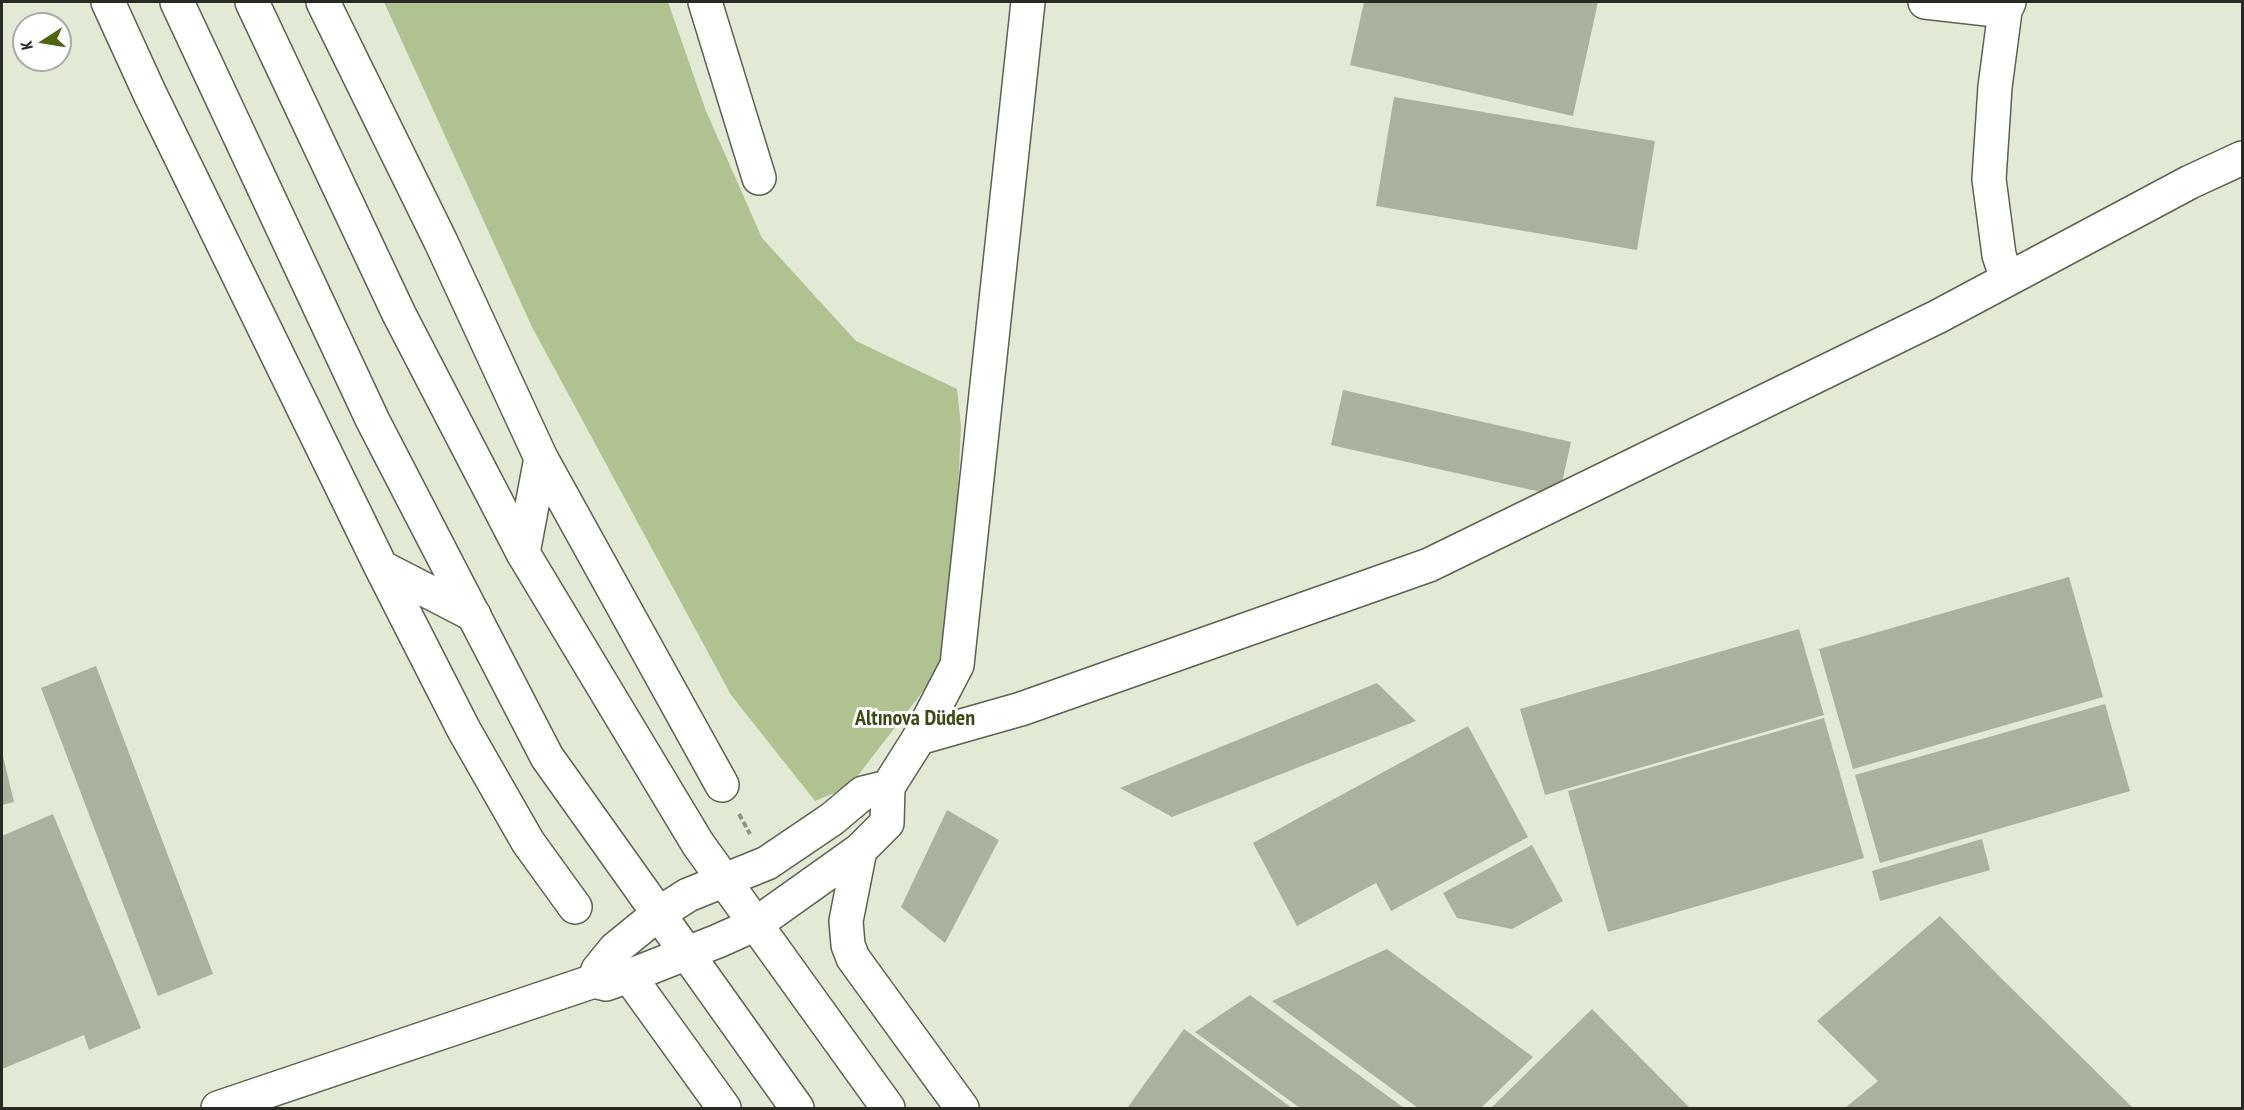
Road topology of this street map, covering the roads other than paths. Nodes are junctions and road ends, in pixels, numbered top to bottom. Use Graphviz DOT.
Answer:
graph roads {
  1 [pos="108,2"];
  2 [pos="177,2"];
  3 [pos="252,2"];
  4 [pos="323,2"];
  5 [pos="705,2"];
  6 [pos="1028,2"];
  7 [pos="1925,2"];
  8 [pos="2007,6"];
  9 [pos="2242,158"];
  10 [pos="759,178"];
  11 [pos="2007,279"];
  12 [pos="541,458"];
  13 [pos="523,553"];
  14 [pos="381,567"];
  15 [pos="474,615"];
  16 [pos="920,738"];
  17 [pos="722,785"];
  18 [pos="888,787"];
  19 [pos="860,850"];
  20 [pos="724,880"];
  21 [pos="575,907"];
  22 [pos="658,914"];
  23 [pos="756,924"];
  24 [pos="686,952"];
  25 [pos="629,976"];
  26 [pos="594,981"];
  27 [pos="218,1108"];
  28 [pos="724,1108"];
  29 [pos="797,1108"];
  30 [pos="888,1108"];
  31 [pos="962,1108"];
  1 -- 14 [label="street"];
  2 -- 15 [label="street"];
  3 -- 13 [label="street"];
  4 -- 12 [label="street"];
  5 -- 10 [label="street"];
  6 -- 16 [label="street"];
  7 -- 8 [label="street"];
  8 -- 11 [label="street"];
  9 -- 11 [label="street"];
  11 -- 16 [label="street"];
  12 -- 13 [label="street"];
  12 -- 17 [label="street"];
  13 -- 20 [label="street"];
  14 -- 15 [label="street"];
  14 -- 21 [label="street"];
  15 -- 22 [label="street"];
  16 -- 18 [label="street"];
  18 -- 19 [label="street"];
  18 -- 20 [label="street"];
  19 -- 23 [label="street"];
  19 -- 31 [label="street"];
  20 -- 22 [label="street"];
  20 -- 23 [label="street"];
  22 -- 24 [label="street"];
  22 -- 26 [label="street"];
  23 -- 24 [label="street"];
  23 -- 30 [label="street"];
  24 -- 25 [label="street"];
  24 -- 29 [label="street"];
  25 -- 26 [label="street"];
  25 -- 28 [label="street"];
  26 -- 27 [label="street"];
}
